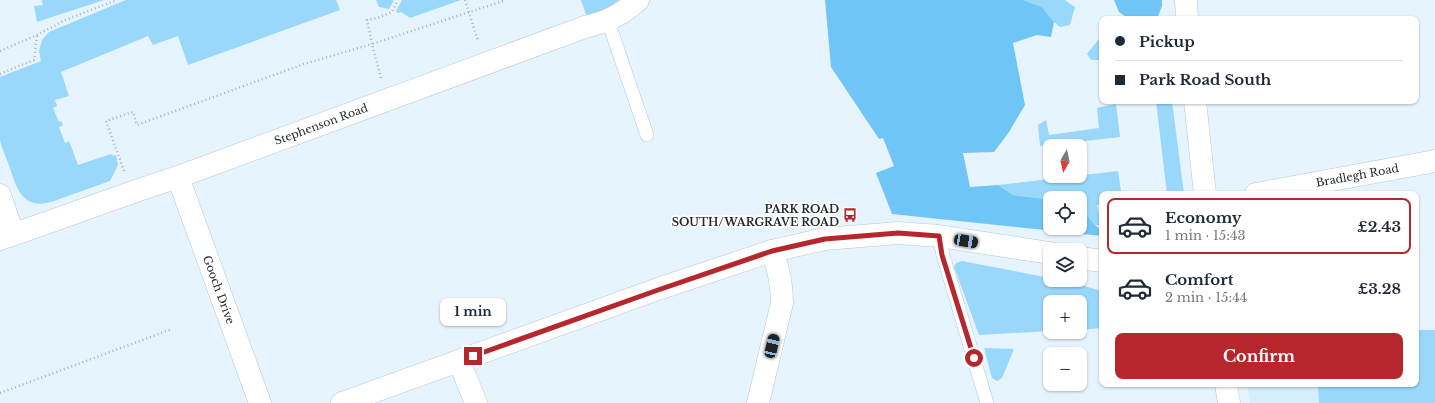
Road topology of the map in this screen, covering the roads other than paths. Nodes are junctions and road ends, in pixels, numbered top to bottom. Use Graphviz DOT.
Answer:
graph roads {
  1 [pos="638,0"];
  2 [pos="1186,0"];
  3 [pos="1187,16"];
  4 [pos="608,21"];
  5 [pos="1195,104"];
  6 [pos="647,135"];
  7 [pos="1435,161"];
  8 [pos="178,177"];
  9 [pos="1206,191"];
  10 [pos="1272,191"];
  11 [pos="0,195"];
  12 [pos="939,236"];
  13 [pos="6,237"];
  14 [pos="772,251"];
  15 [pos="1043,252"];
  16 [pos="1087,259"];
  17 [pos="1099,261"];
  18 [pos="459,361"];
  19 [pos="1226,387"];
  20 [pos="260,403"];
  21 [pos="342,403"];
  22 [pos="476,403"];
  23 [pos="758,403"];
  24 [pos="987,403"];
  25 [pos="1228,403"];
  1 -- 4 [label="street, Stephenson Road"];
  2 -- 3 [label="street"];
  4 -- 6 [label="lane"];
  4 -- 8 [label="street, Stephenson Road"];
  5 -- 9 [label="street"];
  7 -- 10 [label="street, Bradlegh Road"];
  8 -- 13 [label="street, Stephenson Road"];
  8 -- 20 [label="street, Gooch Drive"];
  11 -- 13 [label="street"];
  12 -- 14 [label="street"];
  12 -- 15 [label="street"];
  12 -- 24 [label="lane"];
  14 -- 18 [label="street"];
  14 -- 23 [label="street"];
  16 -- 17 [label="street"];
  18 -- 21 [label="street"];
  18 -- 22 [label="street"];
  19 -- 25 [label="street"];
}
